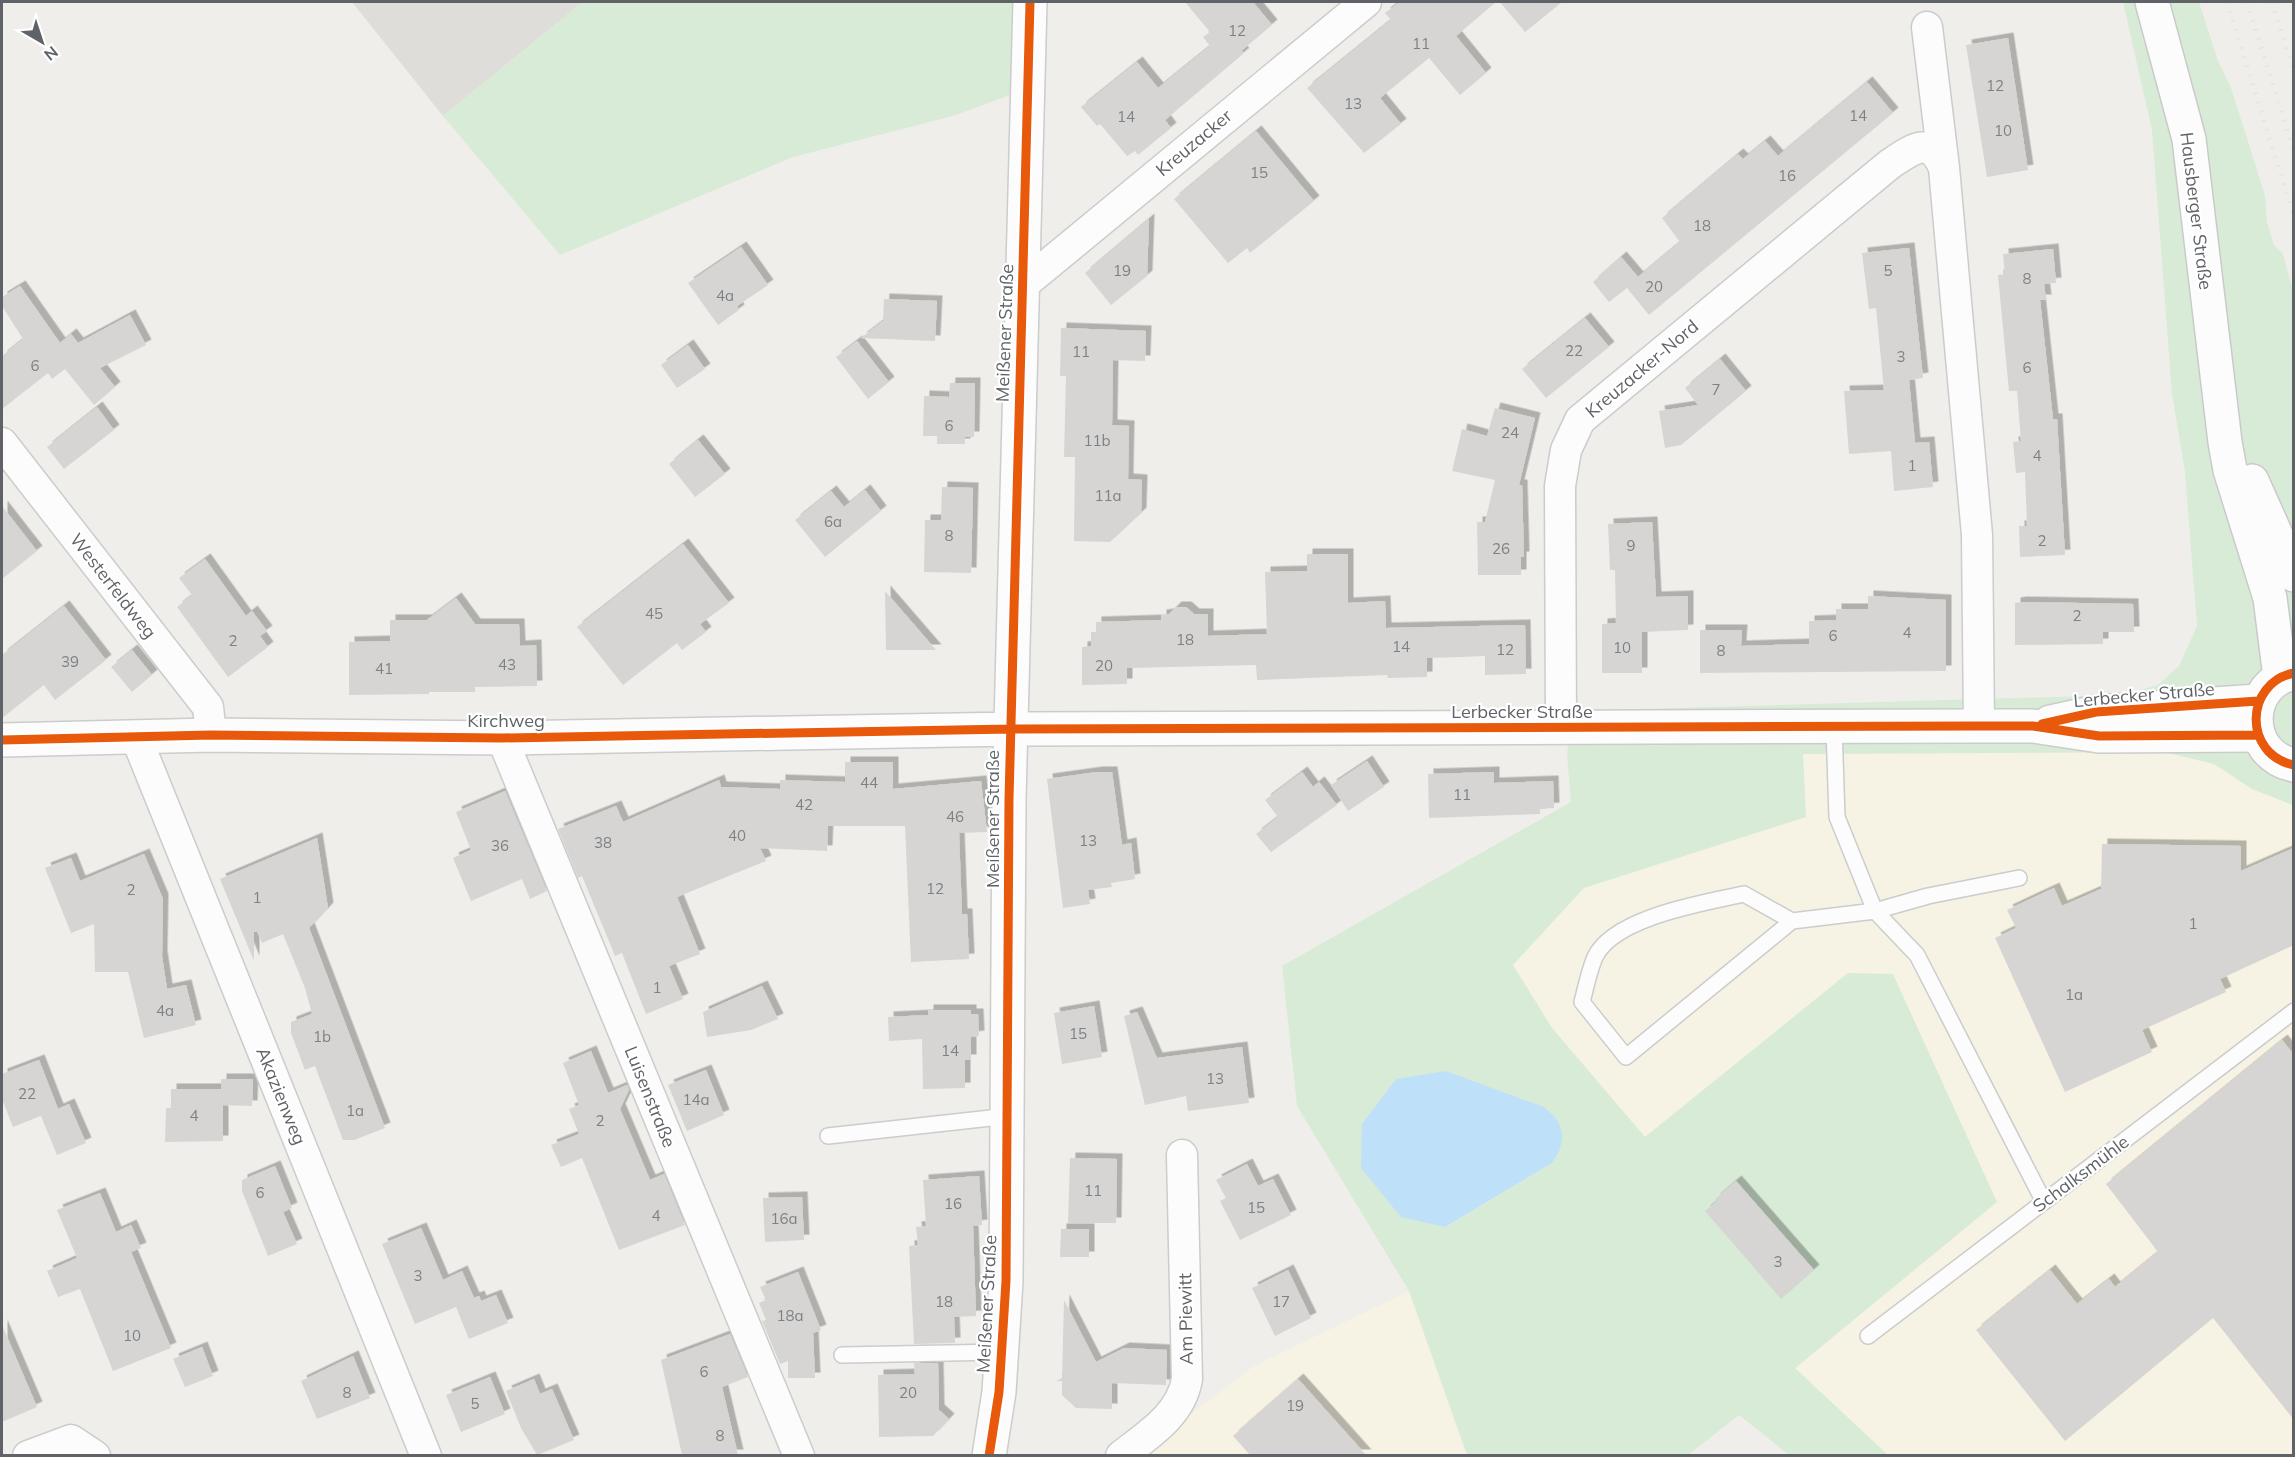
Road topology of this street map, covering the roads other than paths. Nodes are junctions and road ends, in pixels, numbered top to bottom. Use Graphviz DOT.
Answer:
graph roads {
  1 [pos="1030,2"];
  2 [pos="1366,2"];
  3 [pos="2152,2"];
  4 [pos="1927,27"];
  5 [pos="1944,168"];
  6 [pos="1023,285"];
  7 [pos="2224,423"];
  8 [pos="2,443"];
  9 [pos="2294,575"];
  10 [pos="2287,675"];
  11 [pos="2258,701"];
  12 [pos="1979,726"];
  13 [pos="2034,726"];
  14 [pos="1834,727"];
  15 [pos="1561,728"];
  16 [pos="1011,729"];
  17 [pos="211,735"];
  18 [pos="2257,735"];
  19 [pos="136,737"];
  20 [pos="502,738"];
  21 [pos="2,740"];
  22 [pos="2294,765"];
  23 [pos="2019,878"];
  24 [pos="1875,911"];
  25 [pos="1791,921"];
  26 [pos="2294,1011"];
  27 [pos="1009,1116"];
  28 [pos="828,1136"];
  29 [pos="1182,1155"];
  30 [pos="2044,1202"];
  31 [pos="1868,1336"];
  32 [pos="1002,1352"];
  33 [pos="842,1355"];
  34 [pos="28,1455"];
  35 [pos="95,1455"];
  36 [pos="426,1455"];
  37 [pos="799,1455"];
  38 [pos="989,1455"];
  39 [pos="1121,1455"];
  1 -- 6 [label="street, Meißener Straße"];
  2 -- 6 [label="street, Kreuzacker"];
  3 -- 7 [label="street, Hausberger Straße"];
  4 -- 5 [label="street"];
  5 -- 12 [label="street"];
  5 -- 15 [label="street, Kreuzacker-Nord"];
  6 -- 16 [label="street, Meißener Straße"];
  7 -- 9 [label="street, Hausberger Straße"];
  7 -- 10 [label="street, Hausberger Straße"];
  8 -- 17 [label="street, Westerfeldweg"];
  10 -- 11 [label="street"];
  11 -- 13 [label="street, Lerbecker Straße"];
  11 -- 18 [label="street"];
  12 -- 13 [label="street, Lerbecker Straße"];
  12 -- 14 [label="street, Lerbecker Straße"];
  13 -- 18 [label="street, Lerbecker Straße"];
  14 -- 15 [label="street, Lerbecker Straße"];
  14 -- 24 [label="lane"];
  15 -- 16 [label="street, Lerbecker Straße"];
  16 -- 20 [label="street, Kirchweg"];
  16 -- 27 [label="street, Meißener Straße"];
  17 -- 19 [label="street, Kirchweg"];
  17 -- 20 [label="street, Kirchweg"];
  18 -- 22 [label="street"];
  19 -- 21 [label="street, Kirchweg"];
  19 -- 36 [label="street, Akazienweg"];
  20 -- 37 [label="street, Luisenstraße"];
  23 -- 24 [label="lane"];
  24 -- 25 [label="lane"];
  24 -- 30 [label="lane"];
  25 -- 25 [label="lane"];
  26 -- 30 [label="lane, Schalksmühle"];
  27 -- 28 [label="lane"];
  27 -- 32 [label="street, Meißener Straße"];
  29 -- 39 [label="street, Am Piewitt"];
  30 -- 31 [label="lane, Schalksmühle"];
  32 -- 33 [label="lane"];
  32 -- 38 [label="street, Meißener Straße"];
  34 -- 35 [label="street"];
}
